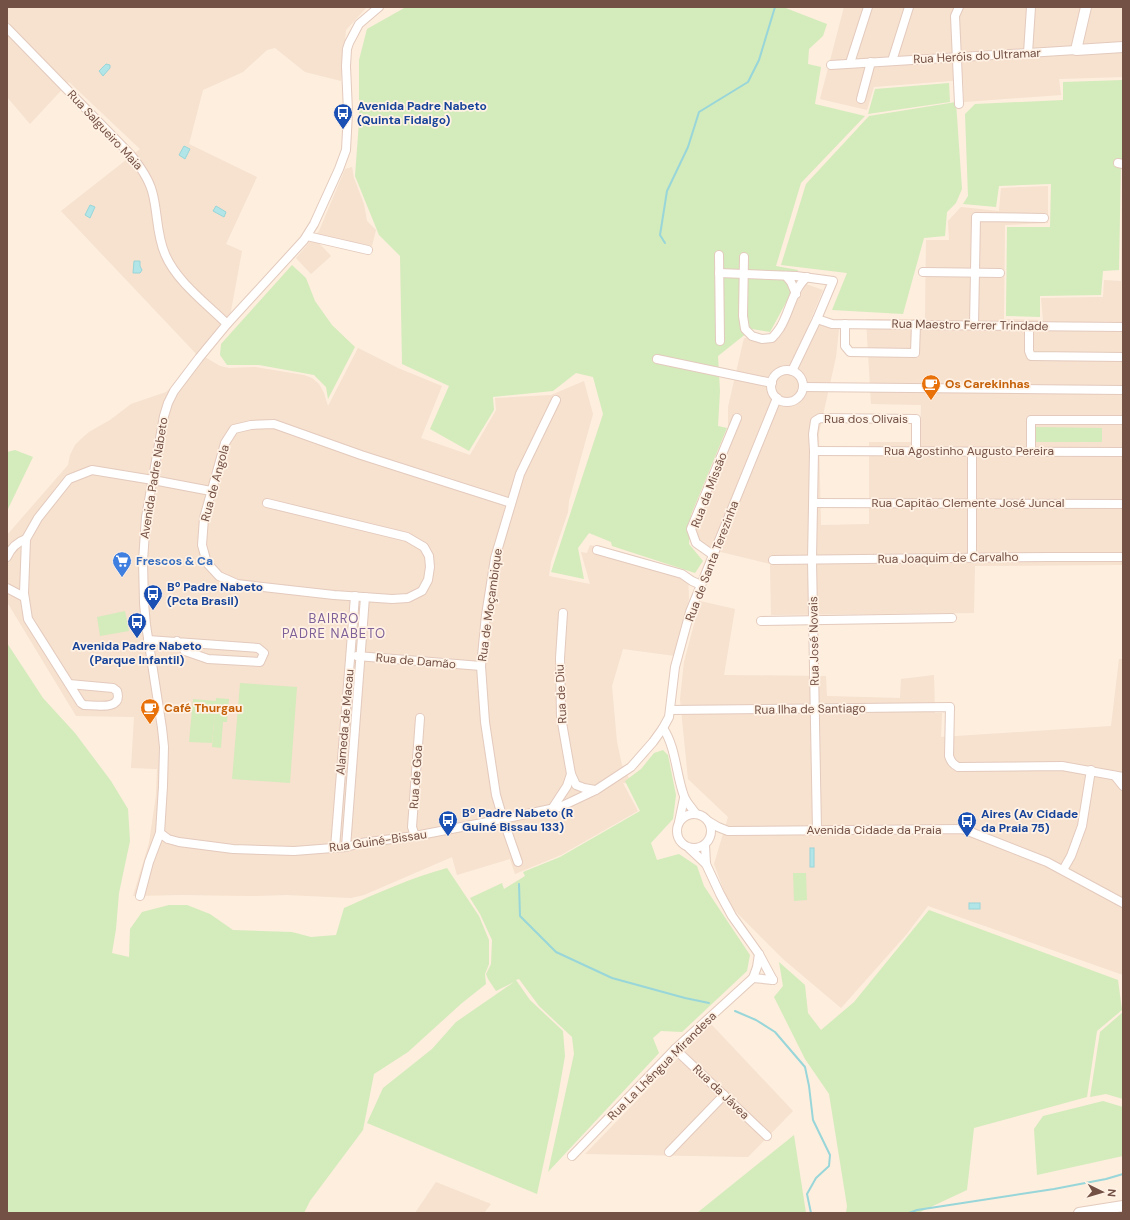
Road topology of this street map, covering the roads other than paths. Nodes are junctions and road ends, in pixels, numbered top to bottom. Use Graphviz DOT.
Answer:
graph roads {
  1 [pos="379,7"];
  2 [pos="868,7"];
  3 [pos="909,7"];
  4 [pos="959,7"];
  5 [pos="1031,7"];
  6 [pos="1086,7"];
  7 [pos="7,28"];
  8 [pos="1123,47"];
  9 [pos="1076,50"];
  10 [pos="1028,53"];
  11 [pos="956,57"];
  12 [pos="892,60"];
  13 [pos="871,62"];
  14 [pos="850,63"];
  15 [pos="830,64"];
  16 [pos="861,99"];
  17 [pos="959,104"];
  18 [pos="1044,218"];
  19 [pos="307,236"];
  20 [pos="368,250"];
  21 [pos="719,255"];
  22 [pos="744,257"];
  23 [pos="923,272"];
  24 [pos="975,272"];
  25 [pos="719,273"];
  26 [pos="1000,273"];
  27 [pos="744,274"];
  28 [pos="786,276"];
  29 [pos="807,277"];
  30 [pos="796,294"];
  31 [pos="817,319"];
  32 [pos="228,324"];
  33 [pos="845,324"];
  34 [pos="916,324"];
  35 [pos="974,325"];
  36 [pos="1029,326"];
  37 [pos="1123,326"];
  38 [pos="720,342"];
  39 [pos="1123,357"];
  40 [pos="657,358"];
  41 [pos="792,371"];
  42 [pos="772,384"];
  43 [pos="803,387"];
  44 [pos="1123,390"];
  45 [pos="777,398"];
  46 [pos="556,400"];
  47 [pos="737,418"];
  48 [pos="1123,420"];
  49 [pos="814,451"];
  50 [pos="916,451"];
  51 [pos="972,451"];
  52 [pos="1031,451"];
  53 [pos="1123,452"];
  54 [pos="152,480"];
  55 [pos="211,491"];
  56 [pos="814,502"];
  57 [pos="267,503"];
  58 [pos="511,503"];
  59 [pos="972,503"];
  60 [pos="1123,504"];
  61 [pos="26,539"];
  62 [pos="596,550"];
  63 [pos="713,555"];
  64 [pos="7,557"];
  65 [pos="1123,557"];
  66 [pos="972,558"];
  67 [pos="773,560"];
  68 [pos="812,560"];
  69 [pos="701,585"];
  70 [pos="7,588"];
  71 [pos="356,596"];
  72 [pos="24,597"];
  73 [pos="365,597"];
  74 [pos="563,613"];
  75 [pos="952,618"];
  76 [pos="813,620"];
  77 [pos="761,621"];
  78 [pos="148,640"];
  79 [pos="177,641"];
  80 [pos="350,655"];
  81 [pos="361,656"];
  82 [pos="481,666"];
  83 [pos="69,684"];
  84 [pos="815,709"];
  85 [pos="670,710"];
  86 [pos="420,718"];
  87 [pos="663,728"];
  88 [pos="1091,770"];
  89 [pos="571,774"];
  90 [pos="1119,777"];
  91 [pos="1123,786"];
  92 [pos="596,790"];
  93 [pos="684,798"];
  94 [pos="552,809"];
  95 [pos="696,814"];
  96 [pos="503,819"];
  97 [pos="708,820"];
  98 [pos="679,822"];
  99 [pos="817,830"];
  100 [pos="728,831"];
  101 [pos="160,833"];
  102 [pos="415,836"];
  103 [pos="710,838"];
  104 [pos="705,845"];
  105 [pos="346,847"];
  106 [pos="335,848"];
  107 [pos="689,848"];
  108 [pos="518,862"];
  109 [pos="706,864"];
  110 [pos="1063,870"];
  111 [pos="140,896"];
  112 [pos="1123,903"];
  113 [pos="759,954"];
  114 [pos="753,978"];
  115 [pos="675,1049"];
  116 [pos="724,1095"];
  117 [pos="766,1136"];
  118 [pos="669,1152"];
  119 [pos="572,1156"];
  120 [pos="1123,1206"];
  121 [pos="1079,1213"];
  1 -- 19 [label="street, Avenida Padre Nabeto"];
  2 -- 14 [label="street"];
  3 -- 12 [label="street"];
  4 -- 11 [label="street"];
  5 -- 10 [label="street"];
  6 -- 9 [label="street"];
  7 -- 32 [label="street, Rua Salgueiro Maia"];
  8 -- 9 [label="street, Rua Heróis do Ultramar"];
  9 -- 10 [label="street, Rua Heróis do Ultramar"];
  10 -- 11 [label="street, Rua Heróis do Ultramar"];
  11 -- 12 [label="street, Rua Heróis do Ultramar"];
  11 -- 17 [label="street"];
  12 -- 13 [label="street, Rua Heróis do Ultramar"];
  13 -- 14 [label="street, Rua Heróis do Ultramar"];
  13 -- 16 [label="street"];
  14 -- 15 [label="street, Rua Heróis do Ultramar"];
  18 -- 24 [label="street"];
  19 -- 20 [label="street"];
  19 -- 32 [label="street, Avenida Padre Nabeto"];
  21 -- 25 [label="street"];
  22 -- 27 [label="street"];
  23 -- 24 [label="street"];
  24 -- 26 [label="street"];
  24 -- 35 [label="street"];
  25 -- 27 [label="street"];
  25 -- 38 [label="street"];
  27 -- 28 [label="street"];
  27 -- 30 [label="street"];
  28 -- 29 [label="street"];
  28 -- 30 [label="street"];
  29 -- 30 [label="street"];
  29 -- 31 [label="street"];
  31 -- 33 [label="street, Rua Maestro Ferrer Trindade"];
  31 -- 41 [label="street"];
  32 -- 54 [label="street, Avenida Padre Nabeto"];
  33 -- 34 [label="street, Rua Maestro Ferrer Trindade"];
  33 -- 34 [label="street"];
  34 -- 35 [label="street, Rua Maestro Ferrer Trindade"];
  35 -- 36 [label="street, Rua Maestro Ferrer Trindade"];
  36 -- 37 [label="street, Rua Maestro Ferrer Trindade"];
  36 -- 39 [label="street"];
  40 -- 42 [label="street"];
  41 -- 42 [label="street"];
  41 -- 43 [label="street"];
  42 -- 45 [label="street"];
  43 -- 44 [label="street"];
  43 -- 45 [label="street"];
  45 -- 63 [label="street, Rua de Santa Terezinha"];
  46 -- 58 [label="street, Rua de Moçambique"];
  47 -- 63 [label="street, Rua da Missão"];
  48 -- 52 [label="street"];
  49 -- 50 [label="street, Rua Agostinho Augusto Pereira"];
  49 -- 50 [label="street, Rua dos Olivais"];
  49 -- 56 [label="street, Rua José Novais"];
  50 -- 51 [label="street, Rua Agostinho Augusto Pereira"];
  51 -- 52 [label="street, Rua Agostinho Augusto Pereira"];
  51 -- 59 [label="street"];
  52 -- 53 [label="street, Rua Agostinho Augusto Pereira"];
  54 -- 55 [label="street"];
  54 -- 61 [label="street"];
  54 -- 78 [label="street, Avenida Padre Nabeto"];
  55 -- 58 [label="street, Rua de Angola"];
  55 -- 71 [label="street, Rua de Angola"];
  56 -- 59 [label="street, Rua Capitão Clemente José Juncal"];
  56 -- 68 [label="street, Rua José Novais"];
  57 -- 73 [label="street, Rua de Angola"];
  58 -- 82 [label="street, Rua de Moçambique"];
  59 -- 60 [label="street, Rua Capitão Clemente José Juncal"];
  59 -- 66 [label="street"];
  61 -- 64 [label="street"];
  61 -- 72 [label="street"];
  62 -- 69 [label="street"];
  63 -- 69 [label="street, Rua de Santa Terezinha"];
  65 -- 66 [label="street, Rua Joaquim de Carvalho"];
  66 -- 68 [label="street, Rua Joaquim de Carvalho"];
  67 -- 68 [label="street, Rua Joaquim de Carvalho"];
  68 -- 76 [label="street, Rua José Novais"];
  69 -- 85 [label="street, Rua de Santa Terezinha"];
  70 -- 72 [label="street"];
  71 -- 73 [label="street, Rua de Angola"];
  71 -- 80 [label="street, Alameda de Macau"];
  72 -- 83 [label="street"];
  73 -- 81 [label="street, Alameda de Macau"];
  74 -- 89 [label="street, Rua de Diu"];
  75 -- 76 [label="street"];
  76 -- 77 [label="street"];
  76 -- 84 [label="street, Rua José Novais"];
  78 -- 79 [label="street"];
  78 -- 101 [label="street, Avenida Padre Nabeto"];
  79 -- 79 [label="street"];
  80 -- 81 [label="street, Rua de Damão"];
  80 -- 106 [label="street, Alameda de Macau"];
  81 -- 82 [label="street, Rua de Damão"];
  81 -- 105 [label="street, Alameda de Macau"];
  82 -- 96 [label="street, Rua de Moçambique"];
  83 -- 83 [label="street"];
  84 -- 85 [label="street, Rua Ilha de Santiago"];
  84 -- 88 [label="street, Rua Ilha de Santiago"];
  84 -- 99 [label="street, Rua José Novais"];
  85 -- 87 [label="street, Rua de Santa Terezinha"];
  86 -- 102 [label="street, Rua de Goa"];
  87 -- 92 [label="street, Rua Guiné-Bissau"];
  87 -- 93 [label="street"];
  88 -- 90 [label="street"];
  88 -- 110 [label="street"];
  89 -- 92 [label="street"];
  89 -- 94 [label="street"];
  90 -- 91 [label="street"];
  92 -- 94 [label="street, Rua Guiné-Bissau"];
  93 -- 95 [label="street"];
  93 -- 98 [label="street"];
  94 -- 96 [label="street, Rua Guiné-Bissau"];
  95 -- 97 [label="street"];
  95 -- 98 [label="street"];
  96 -- 102 [label="street, Rua Guiné-Bissau"];
  96 -- 108 [label="street, Rua de Moçambique"];
  97 -- 100 [label="street, Avenida Cidade da Praia"];
  97 -- 103 [label="street"];
  98 -- 107 [label="street"];
  99 -- 100 [label="street, Avenida Cidade da Praia"];
  99 -- 110 [label="street, Avenida Cidade da Praia"];
  100 -- 103 [label="street, Avenida Cidade da Praia"];
  101 -- 106 [label="street, Rua Guiné-Bissau"];
  101 -- 111 [label="street, Avenida Padre Nabeto"];
  102 -- 105 [label="street, Rua Guiné-Bissau"];
  103 -- 104 [label="street"];
  104 -- 107 [label="street"];
  104 -- 109 [label="street"];
  105 -- 106 [label="street, Rua Guiné-Bissau"];
  107 -- 109 [label="street"];
  109 -- 113 [label="street"];
  110 -- 112 [label="street, Avenida Cidade da Praia"];
  113 -- 114 [label="street"];
  113 -- 114 [label="street"];
  114 -- 115 [label="street, Rua La Lhéngua Mirandesa"];
  115 -- 116 [label="street, Rua da Jávea"];
  115 -- 119 [label="street, Rua La Lhéngua Mirandesa"];
  116 -- 117 [label="street, Rua da Jávea"];
  116 -- 118 [label="street"];
  120 -- 121 [label="street"];
}
